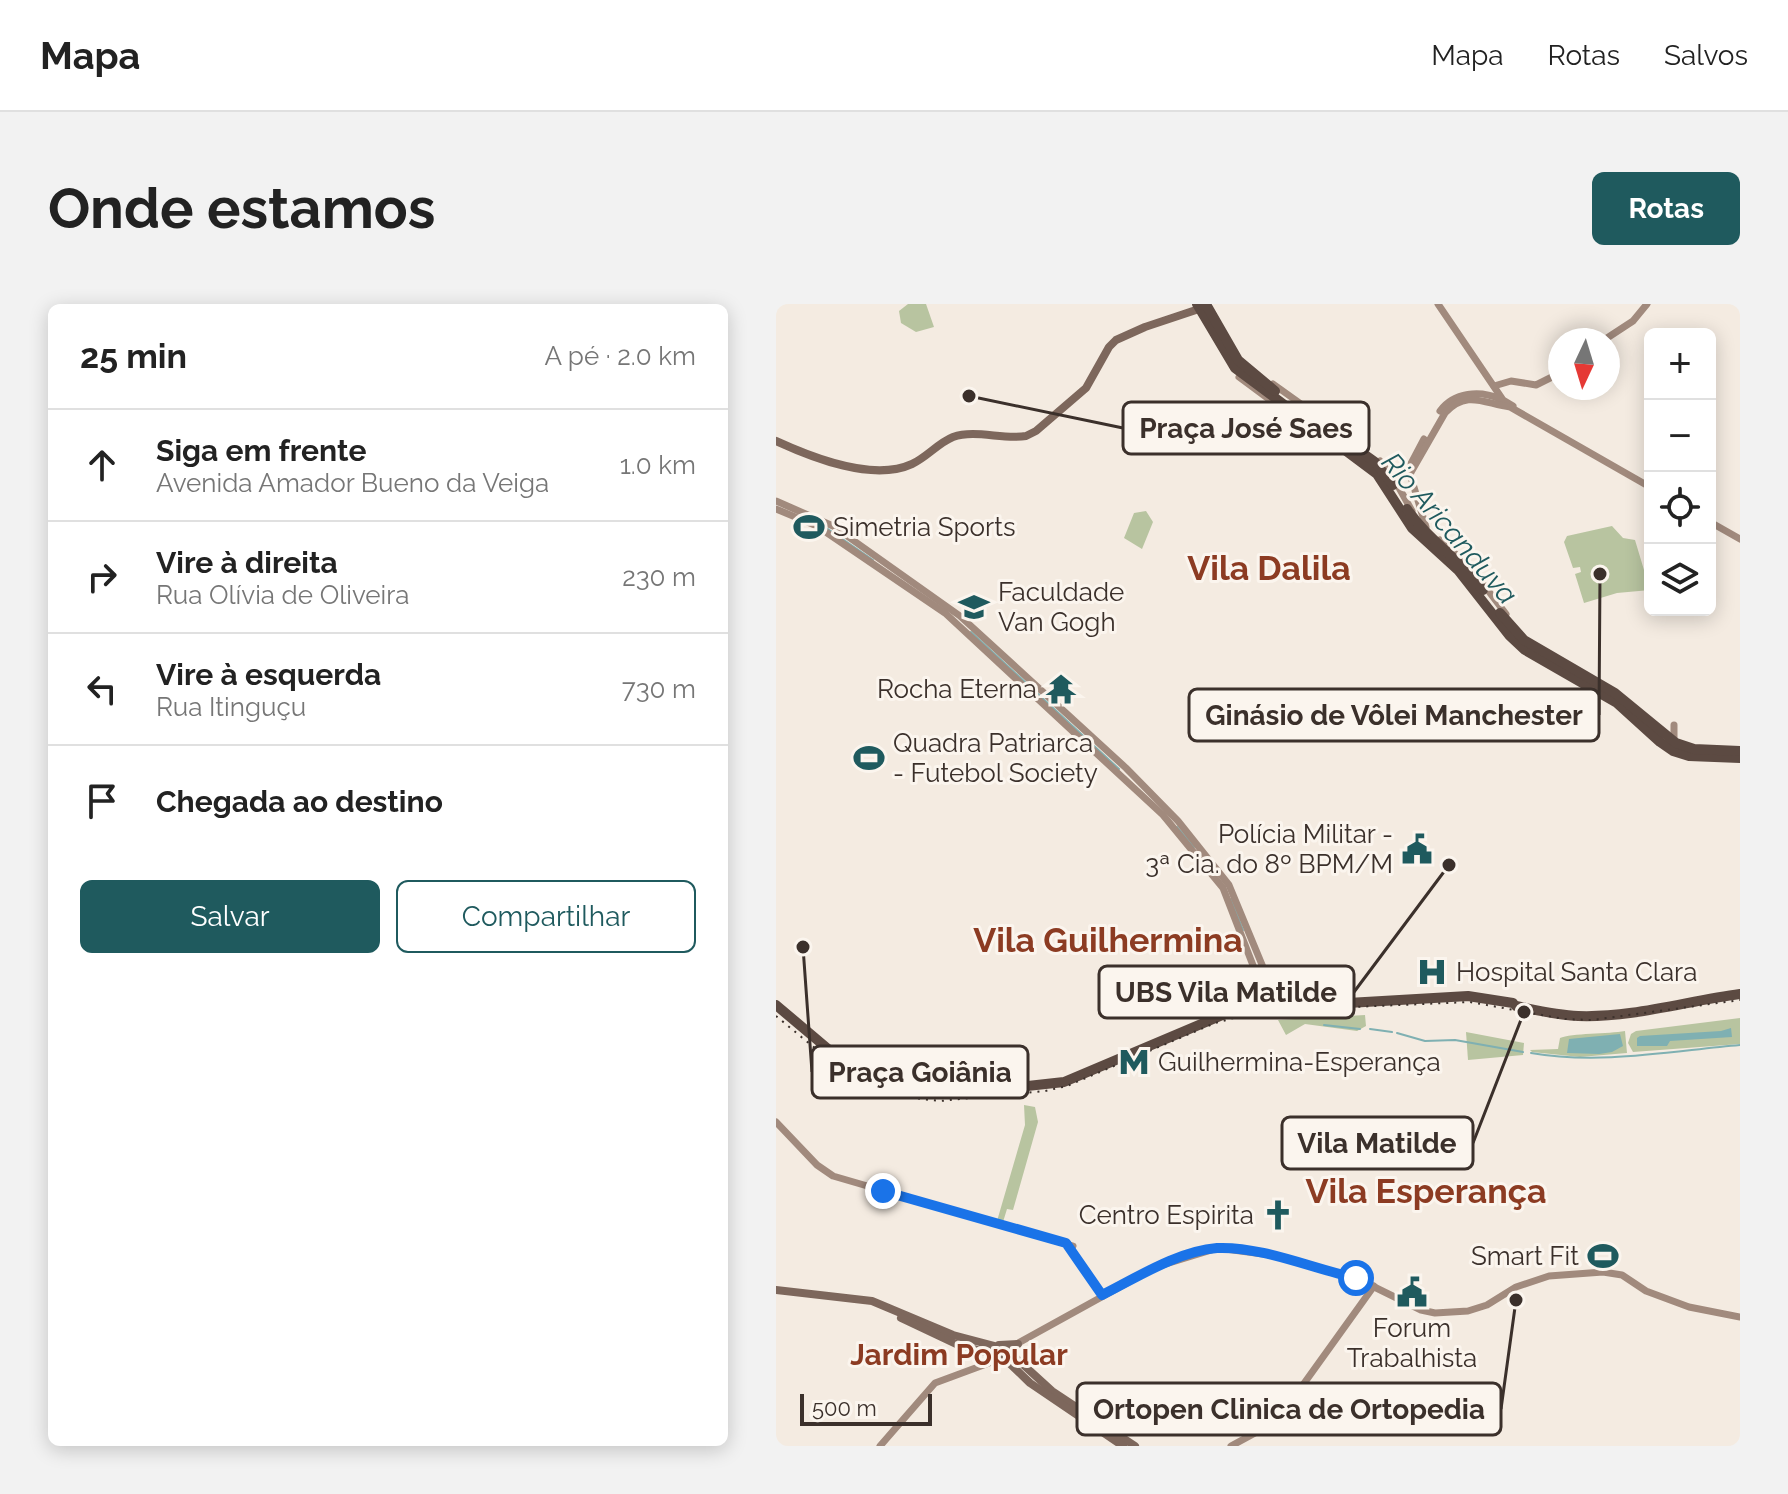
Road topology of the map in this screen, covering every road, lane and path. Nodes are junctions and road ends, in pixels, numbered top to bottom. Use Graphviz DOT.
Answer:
graph roads {
  1 [pos="1438,304"];
  2 [pos="1644,305"];
  3 [pos="1201,306"];
  4 [pos="1223,328"];
  5 [pos="1620,329"];
  6 [pos="1245,368"];
  7 [pos="1548,380"];
  8 [pos="1478,397"];
  9 [pos="1499,399"];
  10 [pos="1275,403"];
  11 [pos="1317,424"];
  12 [pos="1348,437"];
  13 [pos="776,439"];
  14 [pos="788,447"];
  15 [pos="805,449"];
  16 [pos="1358,457"];
  17 [pos="1375,462"];
  18 [pos="1393,477"];
  19 [pos="1644,483"];
  20 [pos="1393,498"];
  21 [pos="776,501"];
  22 [pos="776,509"];
  23 [pos="1403,523"];
  24 [pos="1716,524"];
  25 [pos="1428,530"];
  26 [pos="1740,538"];
  27 [pos="940,596"];
  28 [pos="1477,600"];
  29 [pos="1497,602"];
  30 [pos="945,605"];
  31 [pos="1496,619"];
  32 [pos="1511,627"];
  33 [pos="1615,691"];
  34 [pos="1625,701"];
  35 [pos="1654,722"];
  36 [pos="1636,725"];
  37 [pos="1674,725"];
  38 [pos="1669,737"];
  39 [pos="1740,749"];
  40 [pos="1740,760"];
  41 [pos="1461,987"];
  42 [pos="1724,991"];
  43 [pos="1740,992"];
  44 [pos="1443,997"];
  45 [pos="1700,1001"];
  46 [pos="777,1003"];
  47 [pos="1269,1004"];
  48 [pos="1514,1004"];
  49 [pos="776,1122"];
  50 [pos="1256,1249"];
  51 [pos="1264,1254"];
  52 [pos="1376,1288"];
  53 [pos="776,1293"];
  54 [pos="1102,1295"];
  55 [pos="1740,1317"];
  56 [pos="1003,1353"];
  57 [pos="1016,1363"];
  58 [pos="1090,1420"];
  59 [pos="880,1446"];
  60 [pos="1123,1446"];
  61 [pos="1135,1446"];
  62 [pos="1233,1446"];
  1 -- 9 [label="main road"];
  2 -- 5 [label="main road"];
  3 -- 4 [label="highway"];
  3 -- 6 [label="highway"];
  3 -- 10 [label="main road"];
  3 -- 11 [label="highway"];
  3 -- 14 [label="main road"];
  3 -- 15 [label="main road"];
  4 -- 6 [label="highway"];
  4 -- 12 [label="main road"];
  6 -- 11 [label="highway"];
  7 -- 9 [label="main road"];
  8 -- 9 [label="main road"];
  8 -- 18 [label="main road"];
  8 -- 25 [label="main road"];
  9 -- 19 [label="main road"];
  10 -- 11 [label="highway"];
  10 -- 16 [label="main road"];
  11 -- 12 [label="highway"];
  11 -- 16 [label="highway"];
  11 -- 17 [label="highway"];
  12 -- 18 [label="main road"];
  13 -- 14 [label="main road"];
  13 -- 15 [label="main road"];
  14 -- 15 [label="main road"];
  16 -- 17 [label="highway"];
  16 -- 20 [label="highway"];
  16 -- 23 [label="main road"];
  17 -- 25 [label="highway"];
  18 -- 25 [label="main road"];
  20 -- 23 [label="highway"];
  20 -- 31 [label="highway"];
  21 -- 30 [label="main road"];
  22 -- 47 [label="main road"];
  23 -- 28 [label="main road"];
  24 -- 26 [label="main road"];
  25 -- 29 [label="main road"];
  25 -- 32 [label="highway"];
  27 -- 30 [label="main road"];
  28 -- 31 [label="highway"];
  28 -- 36 [label="main road"];
  29 -- 32 [label="highway"];
  29 -- 33 [label="main road"];
  30 -- 47 [label="main road"];
  31 -- 33 [label="highway"];
  32 -- 34 [label="highway"];
  33 -- 35 [label="main road"];
  33 -- 36 [label="highway"];
  33 -- 40 [label="highway"];
  34 -- 35 [label="highway"];
  34 -- 38 [label="highway"];
  35 -- 38 [label="main road"];
  36 -- 40 [label="main road"];
  37 -- 38 [label="main road"];
  38 -- 39 [label="highway"];
  41 -- 44 [label="highway"];
  42 -- 43 [label="highway"];
  42 -- 45 [label="highway"];
  42 -- 48 [label="highway"];
  43 -- 45 [label="highway"];
  44 -- 47 [label="highway"];
  44 -- 48 [label="highway"];
  45 -- 48 [label="highway"];
  46 -- 47 [label="highway"];
  47 -- 48 [label="highway"];
  49 -- 54 [label="main road"];
  50 -- 51 [label="main road"];
  51 -- 52 [label="main road"];
  51 -- 54 [label="main road"];
  52 -- 55 [label="main road"];
  52 -- 62 [label="main road"];
  53 -- 56 [label="main road"];
  54 -- 56 [label="main road"];
  56 -- 57 [label="main road"];
  56 -- 57 [label="main road"];
  56 -- 59 [label="main road"];
  57 -- 58 [label="main road"];
  58 -- 60 [label="main road"];
  58 -- 61 [label="main road"];
}
